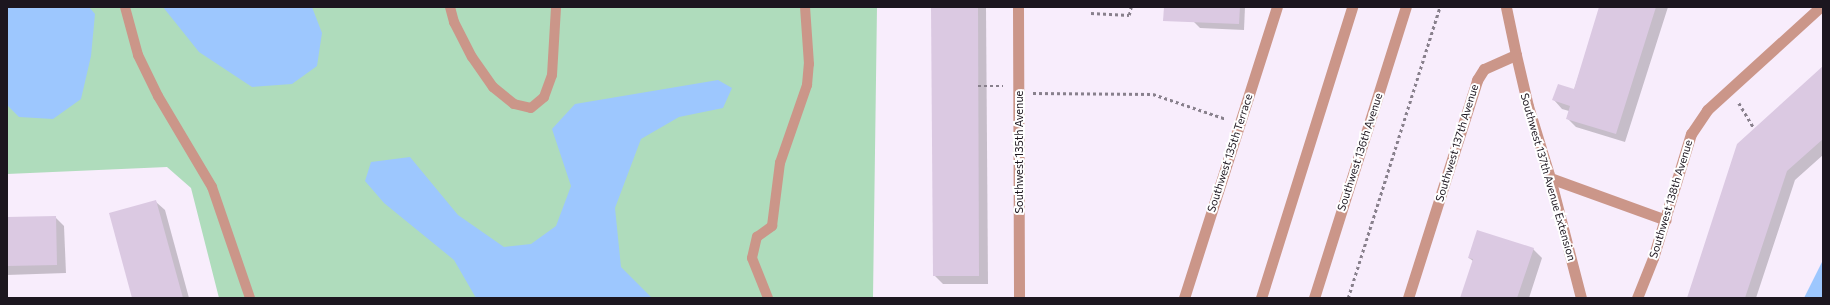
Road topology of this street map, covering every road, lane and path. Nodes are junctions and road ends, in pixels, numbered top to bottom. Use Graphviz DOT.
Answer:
graph roads {
  1 [pos="125,7"];
  2 [pos="450,7"];
  3 [pos="556,7"];
  4 [pos="806,7"];
  5 [pos="1018,7"];
  6 [pos="1131,7"];
  7 [pos="1276,7"];
  8 [pos="1352,7"];
  9 [pos="1406,7"];
  10 [pos="1440,7"];
  11 [pos="1506,7"];
  12 [pos="1820,7"];
  13 [pos="1091,13"];
  14 [pos="1516,55"];
  15 [pos="978,86"];
  16 [pos="1731,88"];
  17 [pos="1019,92"];
  18 [pos="1240,122"];
  19 [pos="1754,128"];
  20 [pos="1550,178"];
  21 [pos="1666,220"];
  22 [pos="250,298"];
  23 [pos="768,298"];
  24 [pos="1019,298"];
  25 [pos="1184,298"];
  26 [pos="1261,298"];
  27 [pos="1314,298"];
  28 [pos="1348,298"];
  29 [pos="1408,298"];
  30 [pos="1582,298"];
  31 [pos="1637,298"];
  1 -- 22 [label="lane"];
  2 -- 3 [label="lane"];
  4 -- 23 [label="lane"];
  5 -- 17 [label="street, Southwest 135th Avenue"];
  6 -- 13 [label="path"];
  7 -- 18 [label="street, Southwest 135th Terrace"];
  8 -- 26 [label="street"];
  9 -- 27 [label="street, Southwest 136th Avenue"];
  10 -- 28 [label="path"];
  11 -- 14 [label="street"];
  12 -- 16 [label="street, Southwest 138th Avenue"];
  14 -- 20 [label="street, Southwest 137th Avenue Extension"];
  14 -- 29 [label="street, Southwest 137th Avenue"];
  15 -- 17 [label="path"];
  16 -- 19 [label="path"];
  16 -- 21 [label="street, Southwest 138th Avenue"];
  17 -- 18 [label="path"];
  17 -- 24 [label="street, Southwest 135th Avenue"];
  18 -- 25 [label="street, Southwest 135th Terrace"];
  20 -- 21 [label="street"];
  20 -- 30 [label="street, Southwest 137th Avenue Extension"];
  21 -- 31 [label="street, Southwest 138th Avenue"];
}
